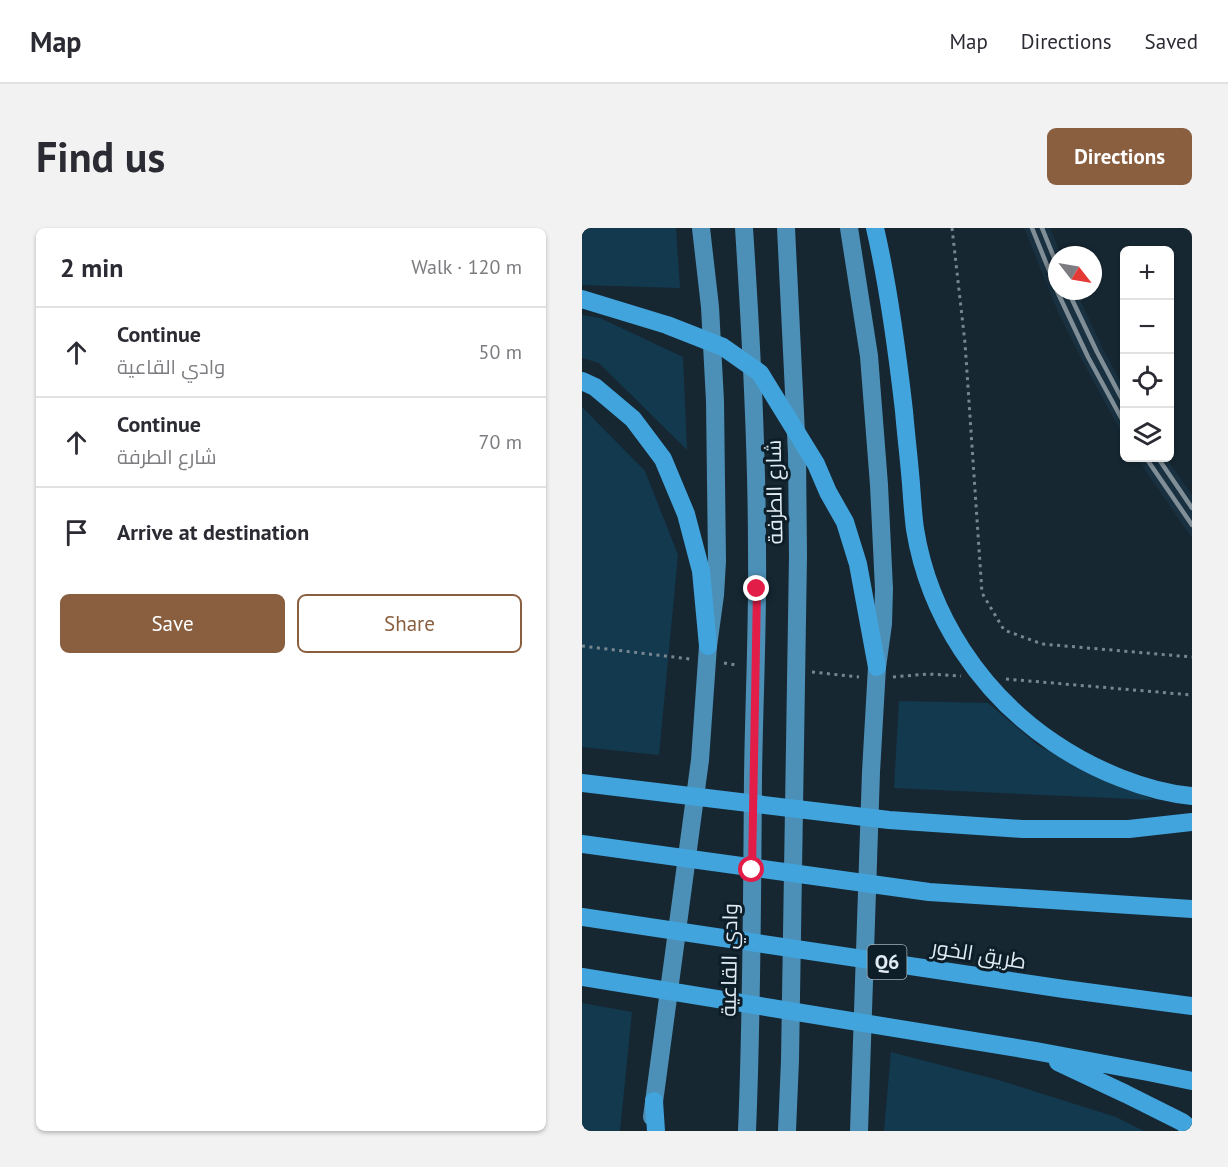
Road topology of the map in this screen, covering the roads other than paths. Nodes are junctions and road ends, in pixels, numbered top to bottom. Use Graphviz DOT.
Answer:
graph roads {
  1 [pos="701,228"];
  2 [pos="744,228"];
  3 [pos="786,228"];
  4 [pos="849,228"];
  5 [pos="876,228"];
  6 [pos="582,299"];
  7 [pos="582,381"];
  8 [pos="708,646"];
  9 [pos="875,674"];
  10 [pos="753,754"];
  11 [pos="582,783"];
  12 [pos="1192,796"];
  13 [pos="1192,822"];
  14 [pos="582,844"];
  15 [pos="1192,909"];
  16 [pos="582,917"];
  17 [pos="582,978"];
  18 [pos="1192,1006"];
  19 [pos="1035,1051"];
  20 [pos="1192,1081"];
  21 [pos="654,1101"];
  22 [pos="1192,1130"];
  23 [pos="650,1131"];
  24 [pos="656,1131"];
  25 [pos="747,1131"];
  26 [pos="787,1131"];
  27 [pos="860,1131"];
  1 -- 8 [label="main road"];
  2 -- 10 [label="main road, شارع الطرفة"];
  3 -- 26 [label="main road, شارع الطرفة"];
  4 -- 9 [label="main road"];
  5 -- 12 [label="highway"];
  6 -- 9 [label="highway"];
  7 -- 8 [label="highway"];
  8 -- 21 [label="main road"];
  9 -- 27 [label="main road"];
  10 -- 25 [label="main road, وادي القاعية"];
  11 -- 13 [label="highway"];
  14 -- 15 [label="highway"];
  16 -- 18 [label="highway, طريق الخور / Q6"];
  17 -- 19 [label="highway"];
  19 -- 20 [label="highway"];
  19 -- 22 [label="highway"];
  21 -- 23 [label="main road"];
  21 -- 24 [label="highway"];
}
